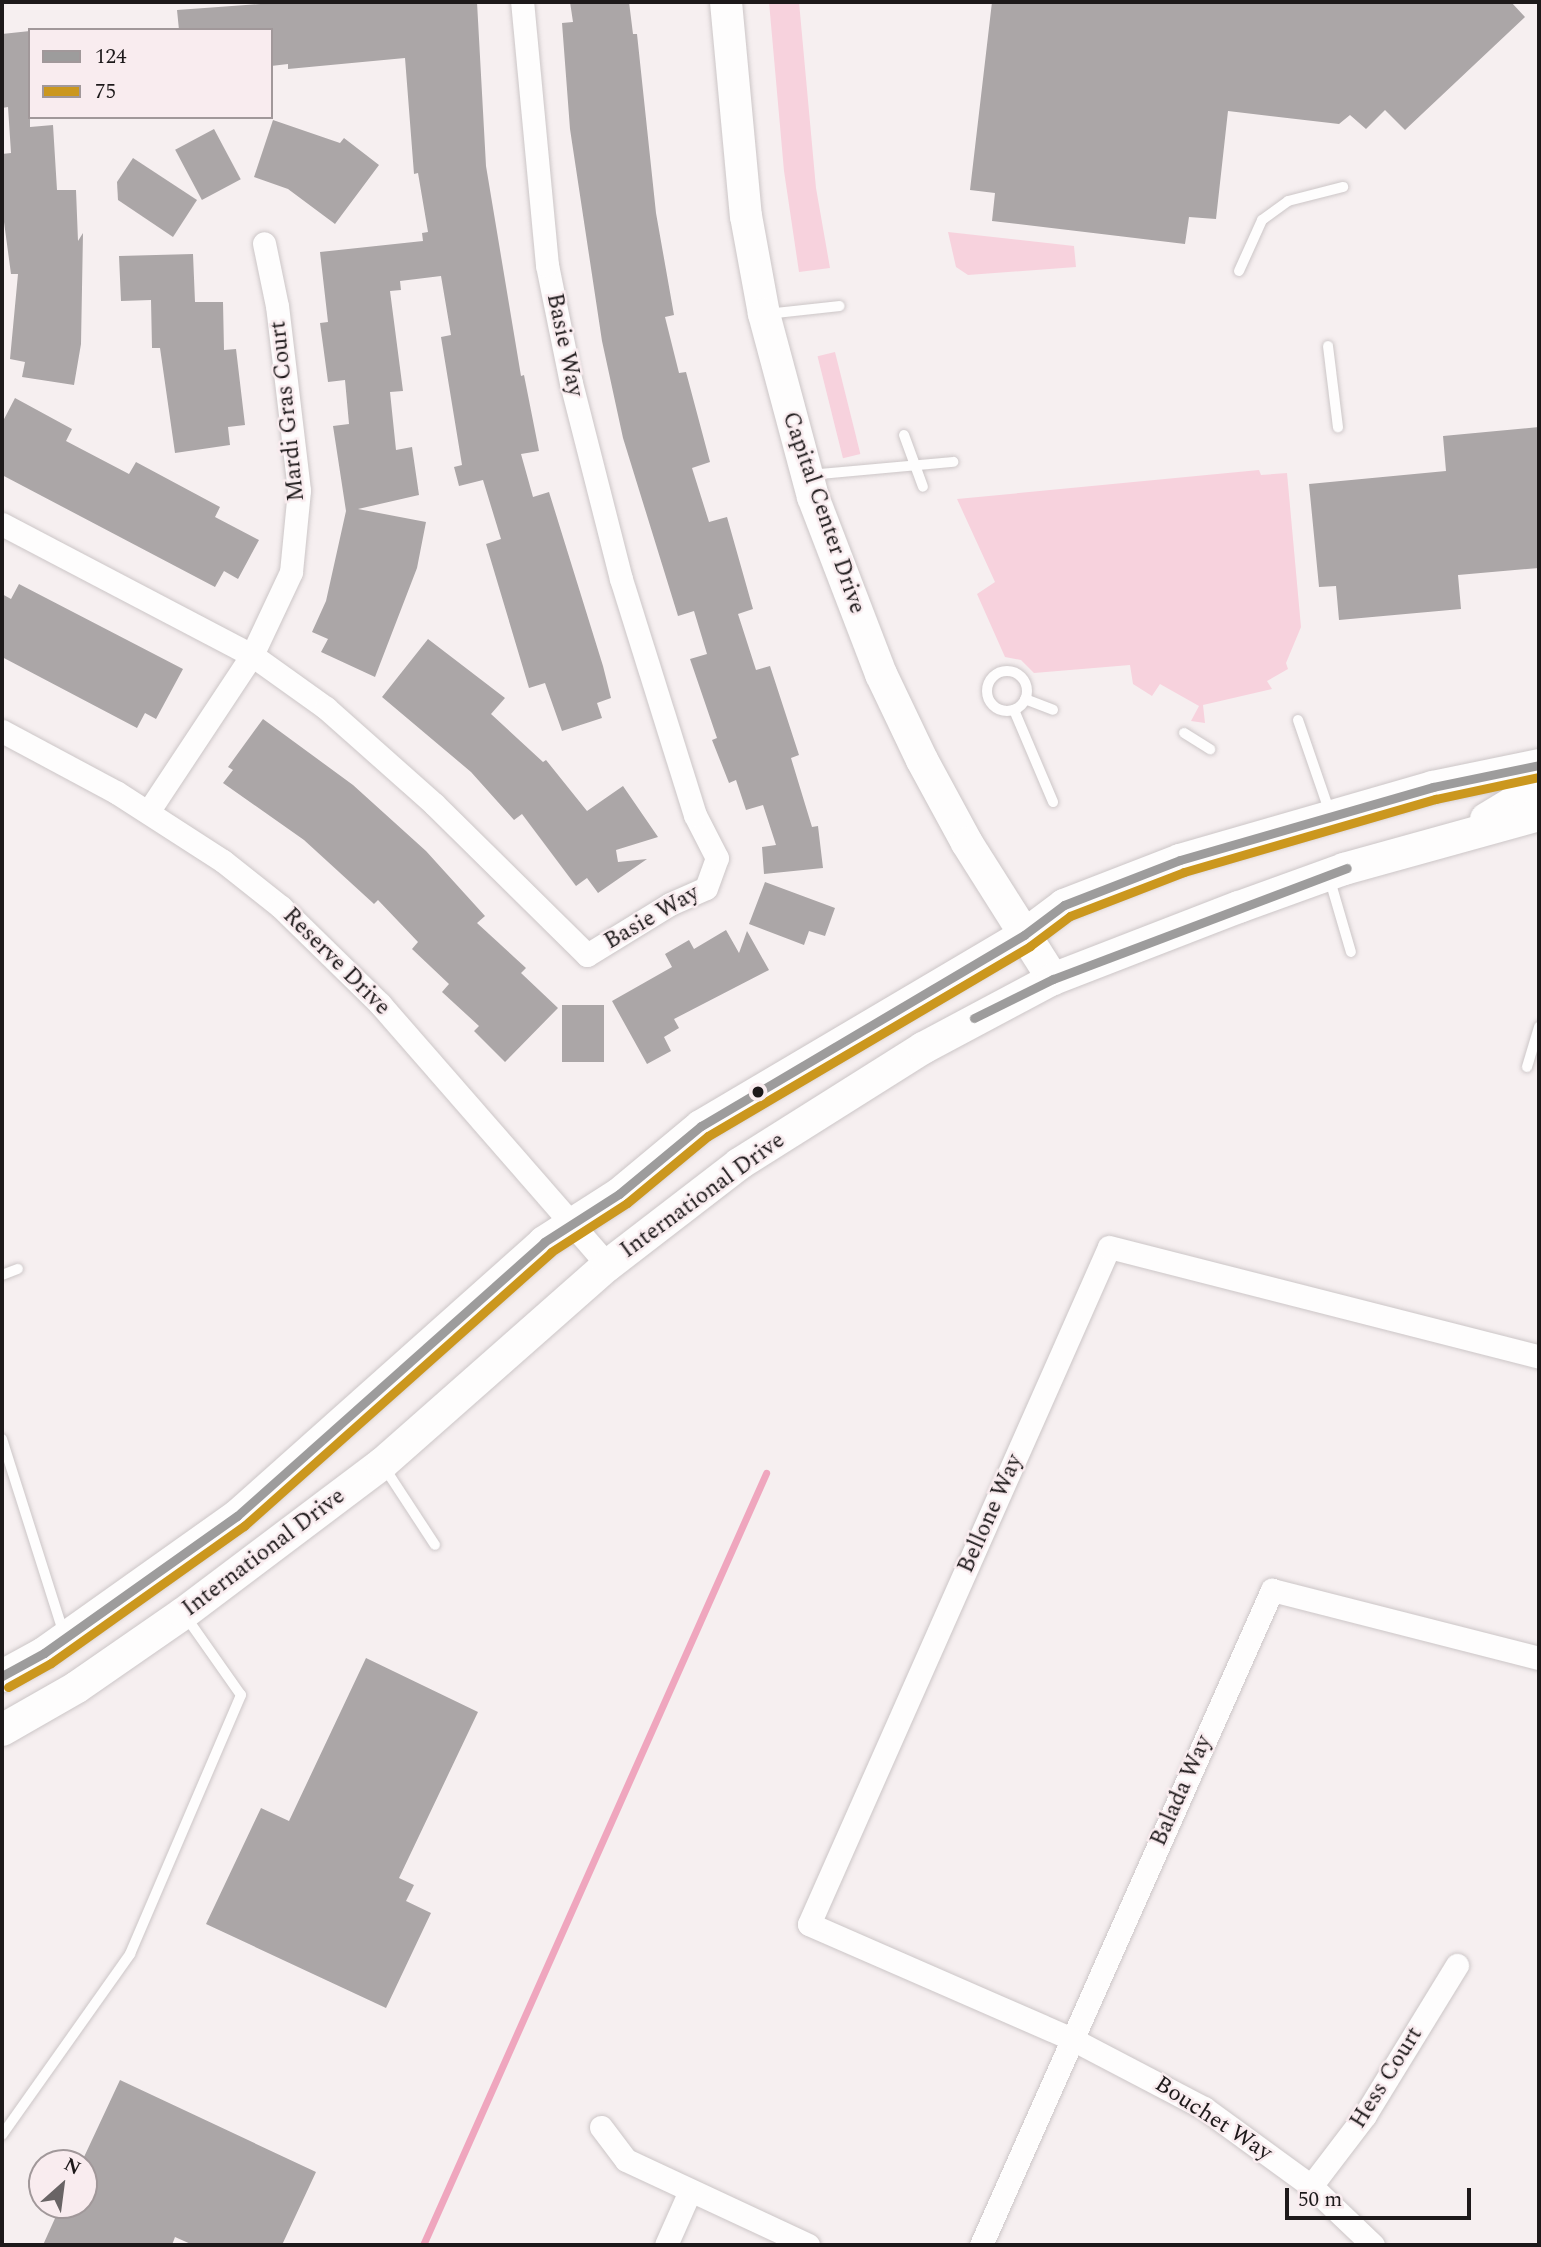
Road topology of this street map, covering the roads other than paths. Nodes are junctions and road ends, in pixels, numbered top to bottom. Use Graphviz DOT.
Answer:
graph roads {
  1 [pos="522,2"];
  2 [pos="726,2"];
  3 [pos="1343,187"];
  4 [pos="264,243"];
  5 [pos="1238,271"];
  6 [pos="840,306"];
  7 [pos="764,314"];
  8 [pos="1328,346"];
  9 [pos="1338,427"];
  10 [pos="904,436"];
  11 [pos="953,462"];
  12 [pos="914,465"];
  13 [pos="807,475"];
  14 [pos="923,487"];
  15 [pos="2,524"];
  16 [pos="252,655"];
  17 [pos="1025,699"];
  18 [pos="1014,710"];
  19 [pos="1054,710"];
  20 [pos="1298,720"];
  21 [pos="2,731"];
  22 [pos="1184,733"];
  23 [pos="1210,749"];
  24 [pos="1539,765"];
  25 [pos="1539,787"];
  26 [pos="1053,802"];
  27 [pos="148,812"];
  28 [pos="1539,815"];
  29 [pos="1331,816"];
  30 [pos="1451,837"];
  31 [pos="1328,875"];
  32 [pos="1024,935"];
  33 [pos="1351,952"];
  34 [pos="1053,979"];
  35 [pos="1539,1027"];
  36 [pos="1527,1067"];
  37 [pos="573,1225"];
  38 [pos="608,1265"];
  39 [pos="18,1269"];
  40 [pos="2,1275"];
  41 [pos="1539,1357"];
  42 [pos="2,1438"];
  43 [pos="382,1465"];
  44 [pos="435,1545"];
  45 [pos="184,1613"];
  46 [pos="65,1638"];
  47 [pos="1539,1658"];
  48 [pos="2,1676"];
  49 [pos="2,1730"];
  50 [pos="1457,1965"];
  51 [pos="1072,2039"];
  52 [pos="601,2127"];
  53 [pos="2,2135"];
  54 [pos="1311,2186"];
  55 [pos="689,2193"];
  56 [pos="666,2245"];
  57 [pos="808,2245"];
  58 [pos="981,2245"];
  59 [pos="1373,2245"];
  1 -- 16 [label="street, Basie Way"];
  2 -- 7 [label="main road, Capital Center Drive"];
  3 -- 5 [label="lane"];
  4 -- 16 [label="street, Mardi Gras Court"];
  6 -- 7 [label="lane"];
  7 -- 13 [label="main road, Capital Center Drive"];
  8 -- 9 [label="lane"];
  10 -- 12 [label="lane"];
  11 -- 12 [label="lane"];
  12 -- 13 [label="lane"];
  12 -- 14 [label="lane"];
  13 -- 32 [label="main road, Capital Center Drive"];
  15 -- 16 [label="street, Basie Way"];
  16 -- 27 [label="street, Mardi Gras Court"];
  17 -- 18 [label="lane"];
  17 -- 18 [label="lane"];
  17 -- 19 [label="lane"];
  18 -- 26 [label="lane"];
  20 -- 29 [label="lane"];
  21 -- 27 [label="street, Reserve Drive"];
  22 -- 23 [label="lane"];
  24 -- 29 [label="main road, International Drive"];
  25 -- 30 [label="main road"];
  27 -- 37 [label="street, Reserve Drive"];
  28 -- 30 [label="main road, International Drive"];
  29 -- 32 [label="main road, International Drive"];
  30 -- 31 [label="main road, International Drive"];
  31 -- 33 [label="lane"];
  31 -- 34 [label="main road, International Drive"];
  32 -- 34 [label="main road, Capital Center Drive"];
  32 -- 37 [label="main road, International Drive"];
  34 -- 38 [label="main road, International Drive"];
  35 -- 36 [label="lane"];
  37 -- 38 [label="street, Reserve Drive"];
  37 -- 46 [label="main road, International Drive"];
  38 -- 43 [label="main road, International Drive"];
  39 -- 40 [label="lane"];
  41 -- 51 [label="street, Bellone Way"];
  42 -- 46 [label="lane"];
  43 -- 44 [label="lane"];
  43 -- 45 [label="main road, International Drive"];
  45 -- 49 [label="main road, International Drive"];
  45 -- 53 [label="lane"];
  46 -- 48 [label="main road, International Drive"];
  47 -- 51 [label="street, Balada Way"];
  50 -- 54 [label="street, Hess Court"];
  51 -- 54 [label="street, Bouchet Way"];
  51 -- 58 [label="street, Balada Way"];
  52 -- 55 [label="street"];
  54 -- 59 [label="street, Bouchet Way"];
  55 -- 56 [label="street"];
  55 -- 57 [label="street"];
}
